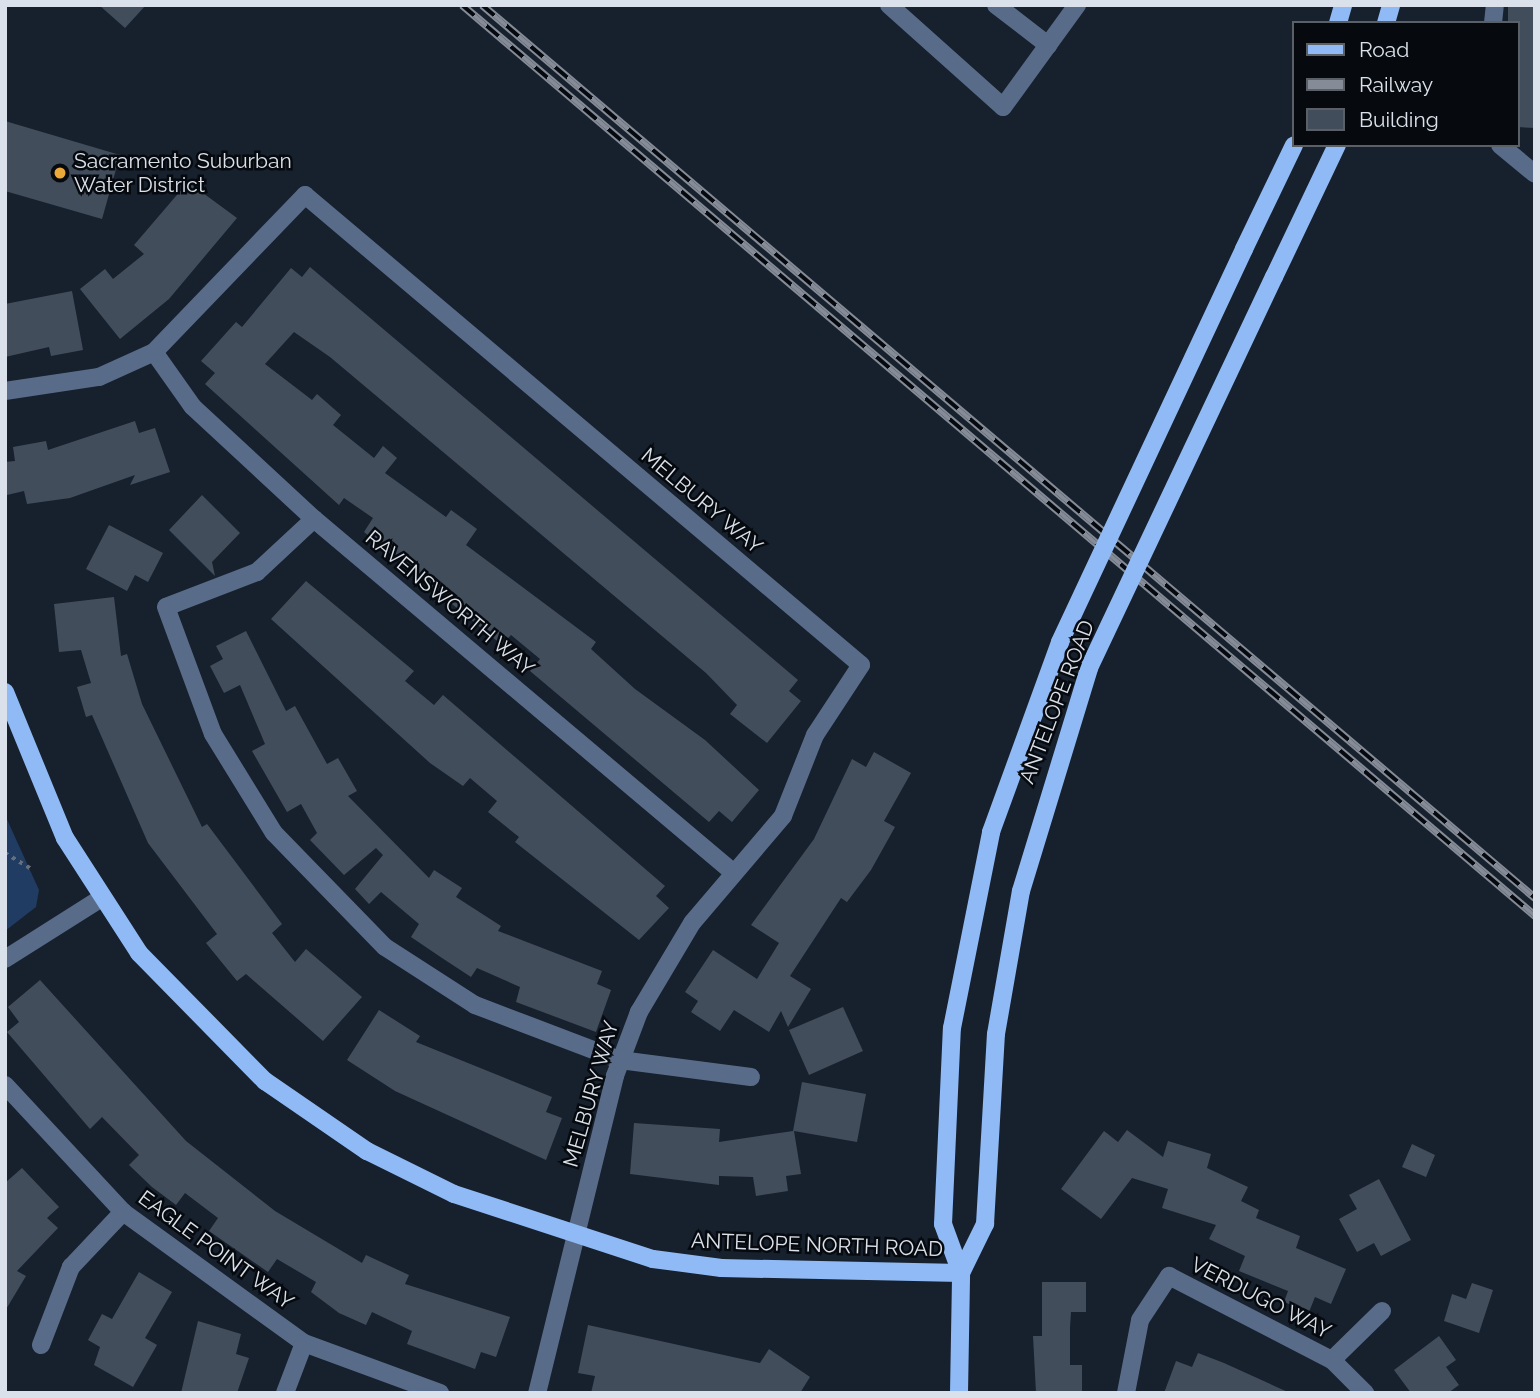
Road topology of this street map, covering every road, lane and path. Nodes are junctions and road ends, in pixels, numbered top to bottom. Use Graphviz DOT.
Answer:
graph roads {
  1 [pos="889,5"];
  2 [pos="996,5"];
  3 [pos="1077,5"];
  4 [pos="1048,45"];
  5 [pos="1293,147"];
  6 [pos="1336,147"];
  7 [pos="1502,147"];
  8 [pos="1535,174"];
  9 [pos="153,352"];
  10 [pos="5,391"];
  11 [pos="314,519"];
  12 [pos="5,692"];
  13 [pos="5,853"];
  14 [pos="32,869"];
  15 [pos="734,873"];
  16 [pos="100,899"];
  17 [pos="5,959"];
  18 [pos="620,1060"];
  19 [pos="751,1077"];
  20 [pos="5,1085"];
  21 [pos="123,1212"];
  22 [pos="575,1234"];
  23 [pos="961,1273"];
  24 [pos="1382,1311"];
  25 [pos="304,1343"];
  26 [pos="41,1345"];
  27 [pos="1332,1360"];
  28 [pos="285,1393"];
  29 [pos="440,1393"];
  30 [pos="537,1393"];
  31 [pos="959,1393"];
  32 [pos="1126,1393"];
  33 [pos="1365,1393"];
  1 -- 4 [label="street"];
  2 -- 4 [label="street"];
  3 -- 4 [label="street"];
  5 -- 23 [label="main road, ANTELOPE ROAD, bridge"];
  6 -- 23 [label="main road, ANTELOPE ROAD, bridge"];
  7 -- 8 [label="street"];
  9 -- 10 [label="street, MELBURY WAY"];
  9 -- 11 [label="street, RAVENSWORTH WAY"];
  9 -- 15 [label="street, MELBURY WAY"];
  11 -- 15 [label="street, RAVENSWORTH WAY"];
  11 -- 18 [label="street"];
  12 -- 16 [label="main road, ANTELOPE NORTH ROAD"];
  13 -- 14 [label="path"];
  15 -- 18 [label="street, MELBURY WAY"];
  16 -- 17 [label="street"];
  16 -- 22 [label="main road, ANTELOPE NORTH ROAD"];
  18 -- 19 [label="street"];
  18 -- 22 [label="street, MELBURY WAY"];
  20 -- 21 [label="street, EAGLE POINT WAY"];
  21 -- 25 [label="street, EAGLE POINT WAY"];
  21 -- 26 [label="street"];
  22 -- 23 [label="main road, ANTELOPE NORTH ROAD"];
  22 -- 30 [label="street, MELBURY WAY"];
  23 -- 31 [label="main road, ANTELOPE ROAD"];
  24 -- 27 [label="street, VERDUGO WAY"];
  25 -- 28 [label="street"];
  25 -- 29 [label="street, EAGLE POINT WAY"];
  27 -- 32 [label="street, VERDUGO WAY"];
  27 -- 33 [label="street, VERDUGO WAY"];
}
